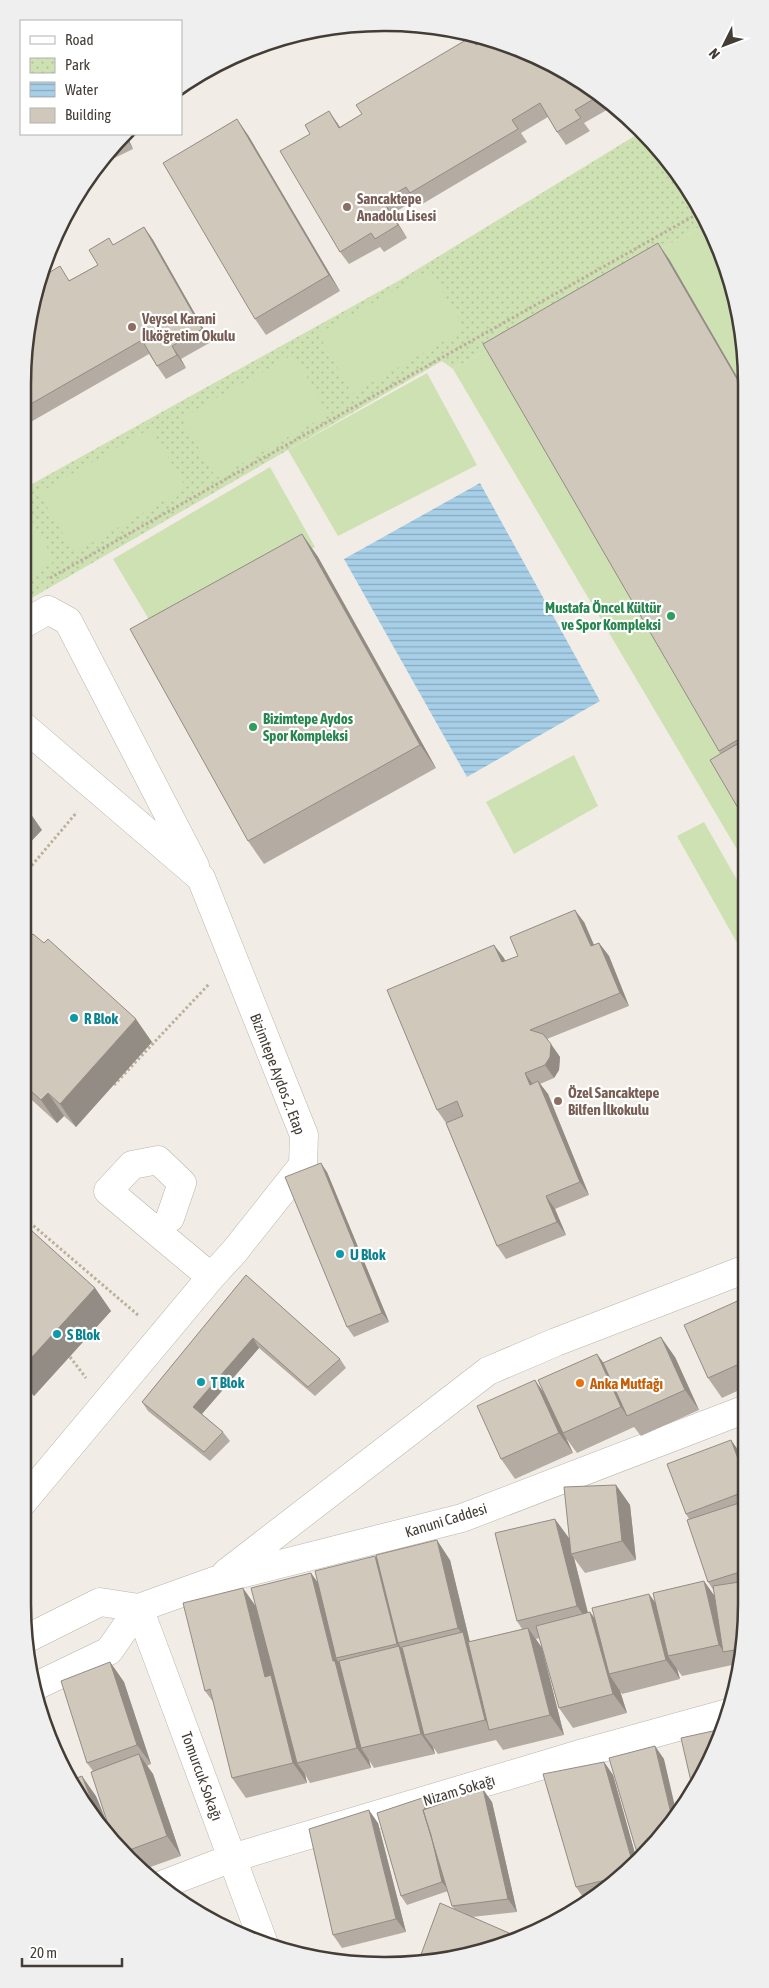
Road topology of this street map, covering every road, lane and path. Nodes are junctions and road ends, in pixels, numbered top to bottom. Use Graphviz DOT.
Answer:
graph roads {
  1 [pos="694,216"];
  2 [pos="48,579"];
  3 [pos="31,620"];
  4 [pos="31,733"];
  5 [pos="97,789"];
  6 [pos="31,866"];
  7 [pos="201,878"];
  8 [pos="233,959"];
  9 [pos="114,1085"];
  10 [pos="170,1218"];
  11 [pos="31,1224"];
  12 [pos="738,1272"];
  13 [pos="211,1277"];
  14 [pos="162,1336"];
  15 [pos="738,1412"];
  16 [pos="31,1492"];
  17 [pos="217,1580"];
  18 [pos="139,1608"];
  19 [pos="33,1636"];
  20 [pos="41,1684"];
  21 [pos="720,1715"];
  22 [pos="232,1858"];
  23 [pos="167,1883"];
  24 [pos="260,1934"];
  1 -- 2 [label="path"];
  3 -- 7 [label="street"];
  4 -- 5 [label="street, Bizimtepe Aydos 2. Etap"];
  5 -- 6 [label="path"];
  5 -- 7 [label="street, Bizimtepe Aydos 2. Etap"];
  7 -- 8 [label="street, Bizimtepe Aydos 2. Etap"];
  8 -- 9 [label="path"];
  8 -- 13 [label="street, Bizimtepe Aydos 2. Etap"];
  10 -- 13 [label="street"];
  11 -- 14 [label="path"];
  12 -- 17 [label="street"];
  13 -- 14 [label="street, Bizimtepe Aydos 2. Etap"];
  14 -- 16 [label="street, Bizimtepe Aydos 2. Etap"];
  15 -- 17 [label="street, Kanuni Caddesi"];
  17 -- 18 [label="street, Kanuni Caddesi"];
  18 -- 19 [label="street, Kanuni Caddesi"];
  18 -- 20 [label="street"];
  18 -- 22 [label="street, Tomurcuk Sokağı"];
  21 -- 22 [label="street, Nizam Sokağı"];
  22 -- 23 [label="street, Nizam Sokağı"];
  22 -- 24 [label="street, Tomurcuk Sokağı"];
}
